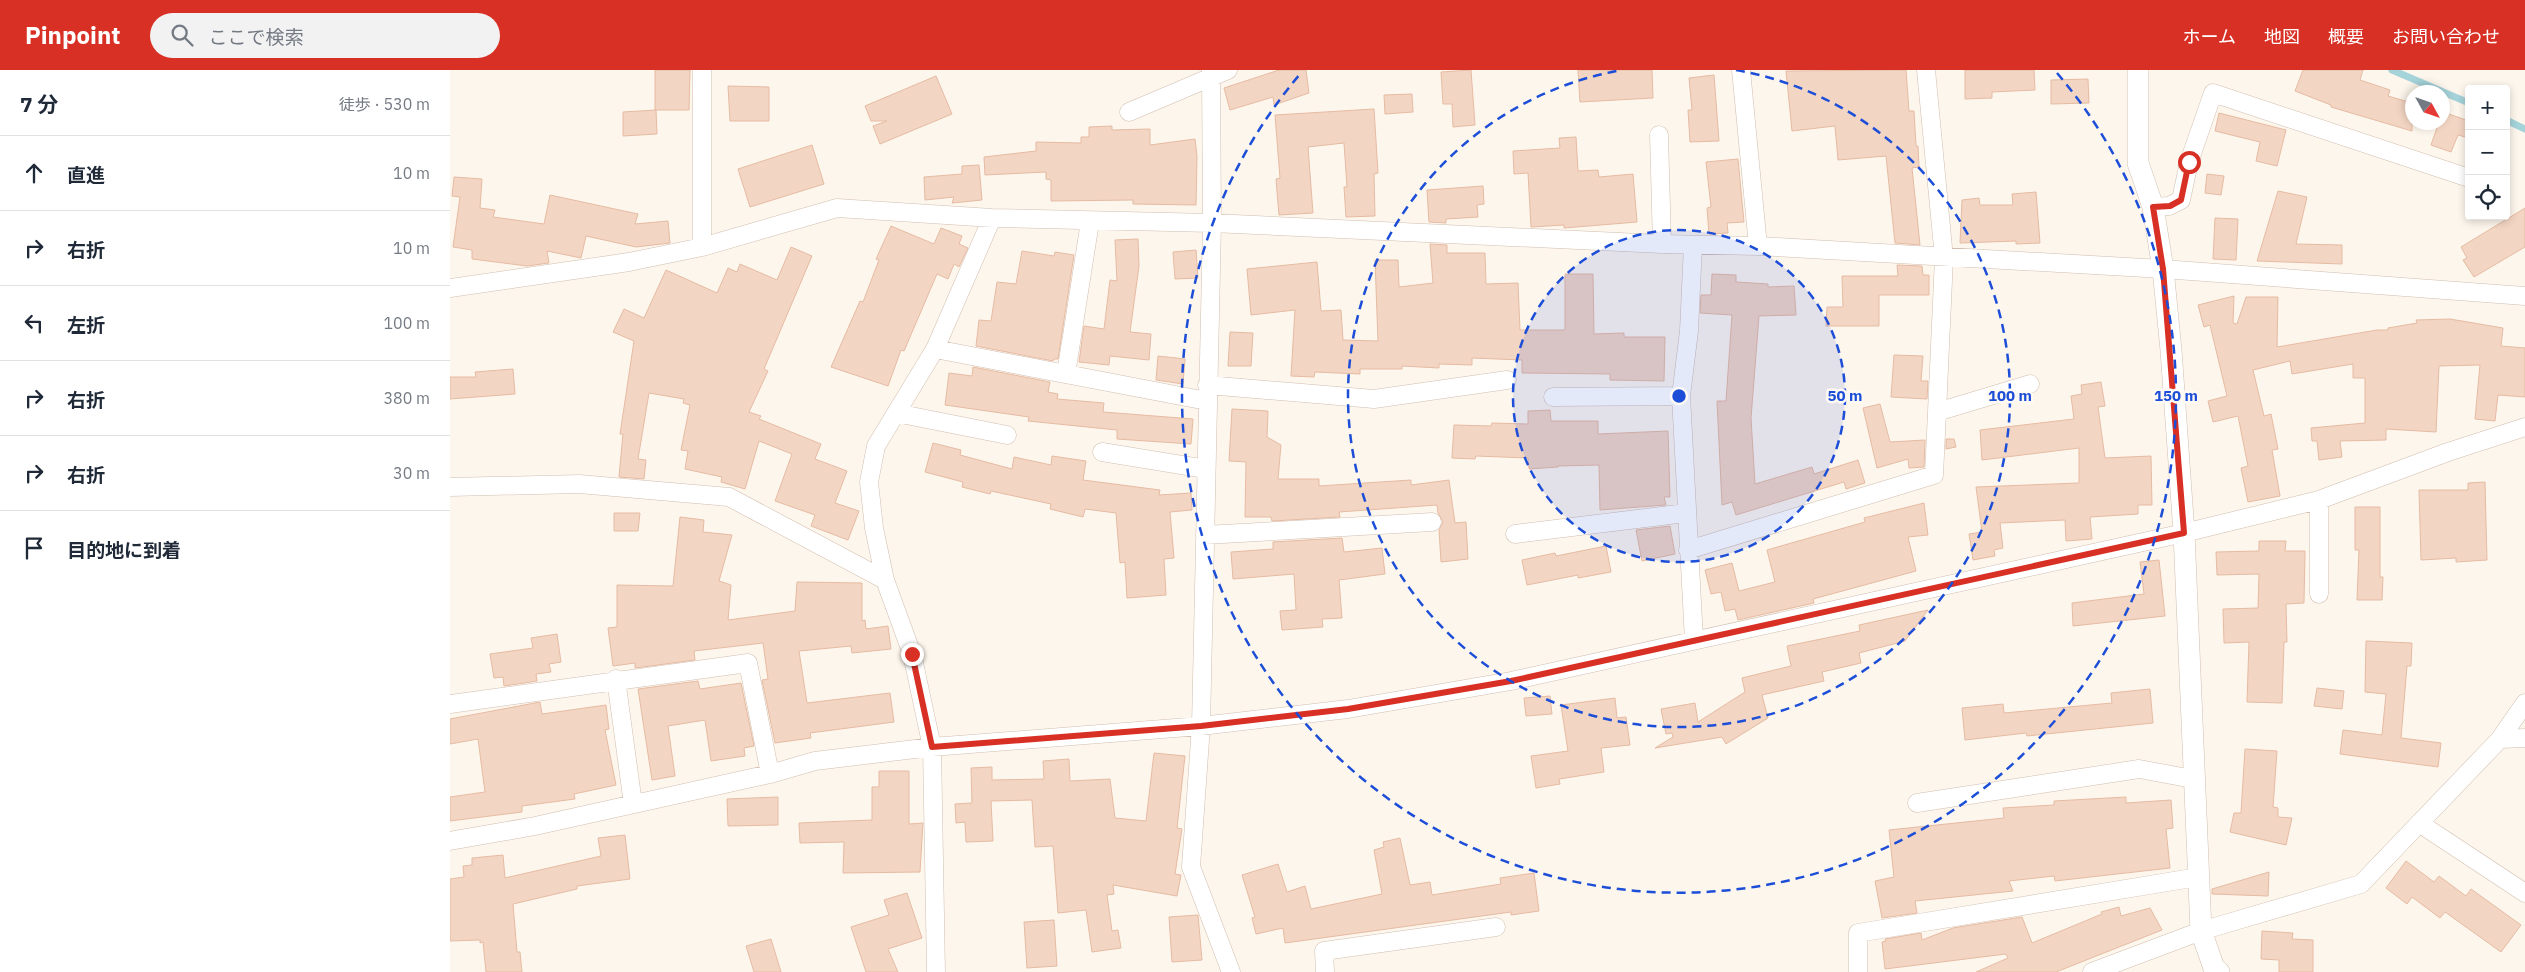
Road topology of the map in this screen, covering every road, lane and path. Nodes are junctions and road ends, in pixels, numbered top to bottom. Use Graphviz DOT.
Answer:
graph roads {
  1 [pos="702,70"];
  2 [pos="1741,70"];
  3 [pos="1926,70"];
  4 [pos="2138,70"];
  5 [pos="1217,72"];
  6 [pos="1130,112"];
  7 [pos="1659,135"];
  8 [pos="2465,177"];
  9 [pos="2153,207"];
  10 [pos="992,218"];
  11 [pos="1090,222"];
  12 [pos="1212,223"];
  13 [pos="1662,244"];
  14 [pos="1693,245"];
  15 [pos="1758,246"];
  16 [pos="702,247"];
  17 [pos="1944,258"];
  18 [pos="2163,269"];
  19 [pos="450,288"];
  20 [pos="2525,296"];
  21 [pos="935,349"];
  22 [pos="1066,374"];
  23 [pos="1507,380"];
  24 [pos="2030,384"];
  25 [pos="1207,393"];
  26 [pos="1681,396"];
  27 [pos="1553,397"];
  28 [pos="1938,412"];
  29 [pos="896,413"];
  30 [pos="2525,427"];
  31 [pos="1007,434"];
  32 [pos="1102,452"];
  33 [pos="1206,469"];
  34 [pos="450,487"];
  35 [pos="2319,500"];
  36 [pos="1686,514"];
  37 [pos="1432,522"];
  38 [pos="2184,533"];
  39 [pos="1515,534"];
  40 [pos="1205,535"];
  41 [pos="1688,550"];
  42 [pos="885,580"];
  43 [pos="2319,594"];
  44 [pos="1694,640"];
  45 [pos="616,679"];
  46 [pos="2525,703"];
  47 [pos="450,704"];
  48 [pos="1201,726"];
  49 [pos="2525,738"];
  50 [pos="2500,739"];
  51 [pos="932,747"];
  52 [pos="770,774"];
  53 [pos="2193,779"];
  54 [pos="1917,803"];
  55 [pos="633,804"];
  56 [pos="2419,823"];
  57 [pos="450,841"];
  58 [pos="2198,877"];
  59 [pos="2525,893"];
  60 [pos="1496,927"];
  61 [pos="2201,931"];
  62 [pos="936,972"];
  63 [pos="1231,972"];
  64 [pos="1325,972"];
  65 [pos="1858,972"];
  66 [pos="2092,972"];
  67 [pos="2219,972"];
  1 -- 16 [label="street"];
  2 -- 15 [label="street"];
  3 -- 17 [label="street"];
  4 -- 9 [label="street"];
  5 -- 6 [label="street"];
  5 -- 12 [label="street"];
  7 -- 13 [label="street"];
  8 -- 9 [label="street"];
  9 -- 18 [label="street"];
  10 -- 11 [label="street"];
  10 -- 16 [label="street"];
  10 -- 21 [label="street"];
  11 -- 12 [label="street"];
  11 -- 22 [label="street"];
  12 -- 13 [label="street"];
  12 -- 25 [label="street"];
  13 -- 14 [label="street"];
  14 -- 15 [label="street"];
  14 -- 26 [label="street"];
  15 -- 17 [label="street"];
  16 -- 19 [label="street"];
  17 -- 18 [label="street"];
  17 -- 28 [label="street"];
  18 -- 20 [label="street"];
  18 -- 38 [label="street"];
  21 -- 22 [label="street"];
  21 -- 29 [label="street"];
  22 -- 25 [label="street"];
  23 -- 25 [label="street"];
  24 -- 28 [label="street"];
  25 -- 33 [label="street"];
  26 -- 27 [label="street"];
  26 -- 36 [label="street"];
  28 -- 41 [label="street"];
  29 -- 31 [label="street"];
  29 -- 42 [label="street"];
  30 -- 35 [label="street"];
  32 -- 33 [label="street"];
  33 -- 40 [label="street"];
  34 -- 42 [label="street"];
  35 -- 38 [label="street"];
  35 -- 43 [label="street"];
  36 -- 39 [label="street"];
  36 -- 41 [label="street"];
  37 -- 40 [label="street"];
  38 -- 44 [label="street"];
  38 -- 53 [label="street"];
  40 -- 48 [label="street"];
  41 -- 44 [label="street"];
  42 -- 51 [label="street"];
  44 -- 48 [label="street"];
  45 -- 47 [label="street"];
  45 -- 52 [label="street"];
  45 -- 55 [label="street"];
  46 -- 50 [label="street"];
  48 -- 51 [label="street"];
  48 -- 63 [label="street"];
  49 -- 50 [label="street"];
  50 -- 56 [label="street"];
  51 -- 52 [label="street"];
  51 -- 62 [label="street"];
  52 -- 55 [label="street"];
  53 -- 54 [label="street"];
  53 -- 58 [label="street"];
  55 -- 57 [label="street"];
  56 -- 59 [label="street"];
  56 -- 61 [label="street"];
  58 -- 61 [label="street"];
  58 -- 65 [label="street"];
  60 -- 64 [label="street"];
  61 -- 66 [label="street"];
  61 -- 67 [label="street"];
}
